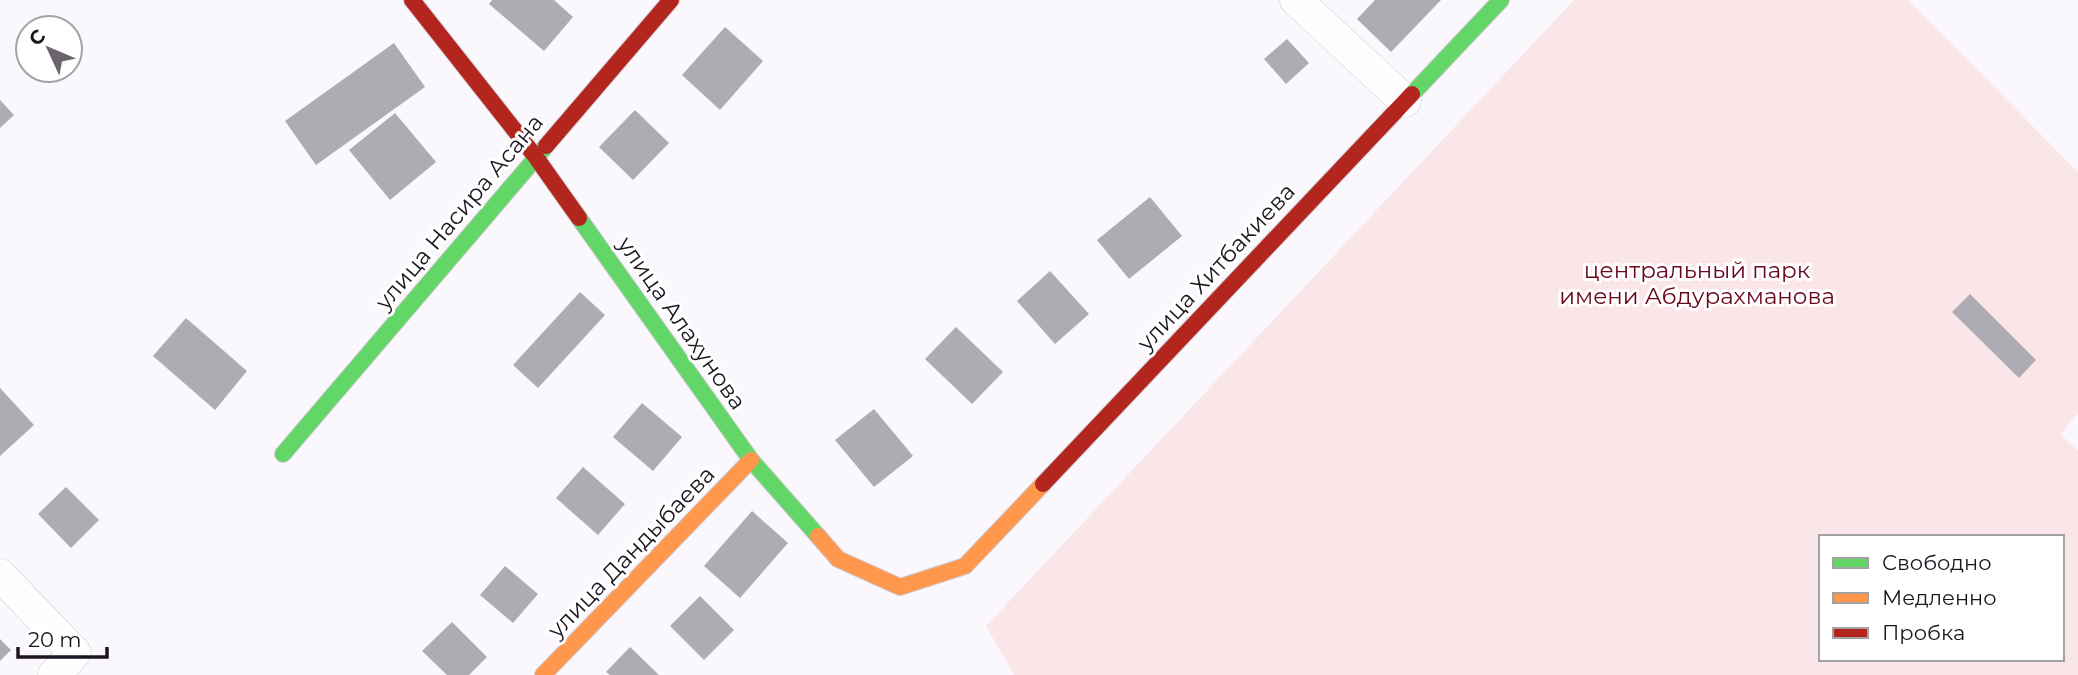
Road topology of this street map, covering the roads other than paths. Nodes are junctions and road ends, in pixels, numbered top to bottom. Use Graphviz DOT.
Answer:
graph roads {
  1 [pos="412,0"];
  2 [pos="671,0"];
  3 [pos="1296,0"];
  4 [pos="1501,0"];
  5 [pos="1405,101"];
  6 [pos="536,156"];
  7 [pos="283,454"];
  8 [pos="751,460"];
  9 [pos="965,566"];
  10 [pos="0,575"];
  11 [pos="54,675"];
  12 [pos="543,675"];
  1 -- 6 [label="street, улица Алахунова"];
  2 -- 6 [label="street, улица Насира Асана"];
  3 -- 5 [label="street"];
  4 -- 5 [label="street, улица Хитбакиева"];
  5 -- 9 [label="street, улица Хитбакиева"];
  6 -- 7 [label="street, улица Насира Асана"];
  6 -- 8 [label="street, улица Алахунова"];
  8 -- 9 [label="street, улица Алахунова"];
  8 -- 12 [label="street, улица Дандыбаева"];
  10 -- 11 [label="street"];
}
